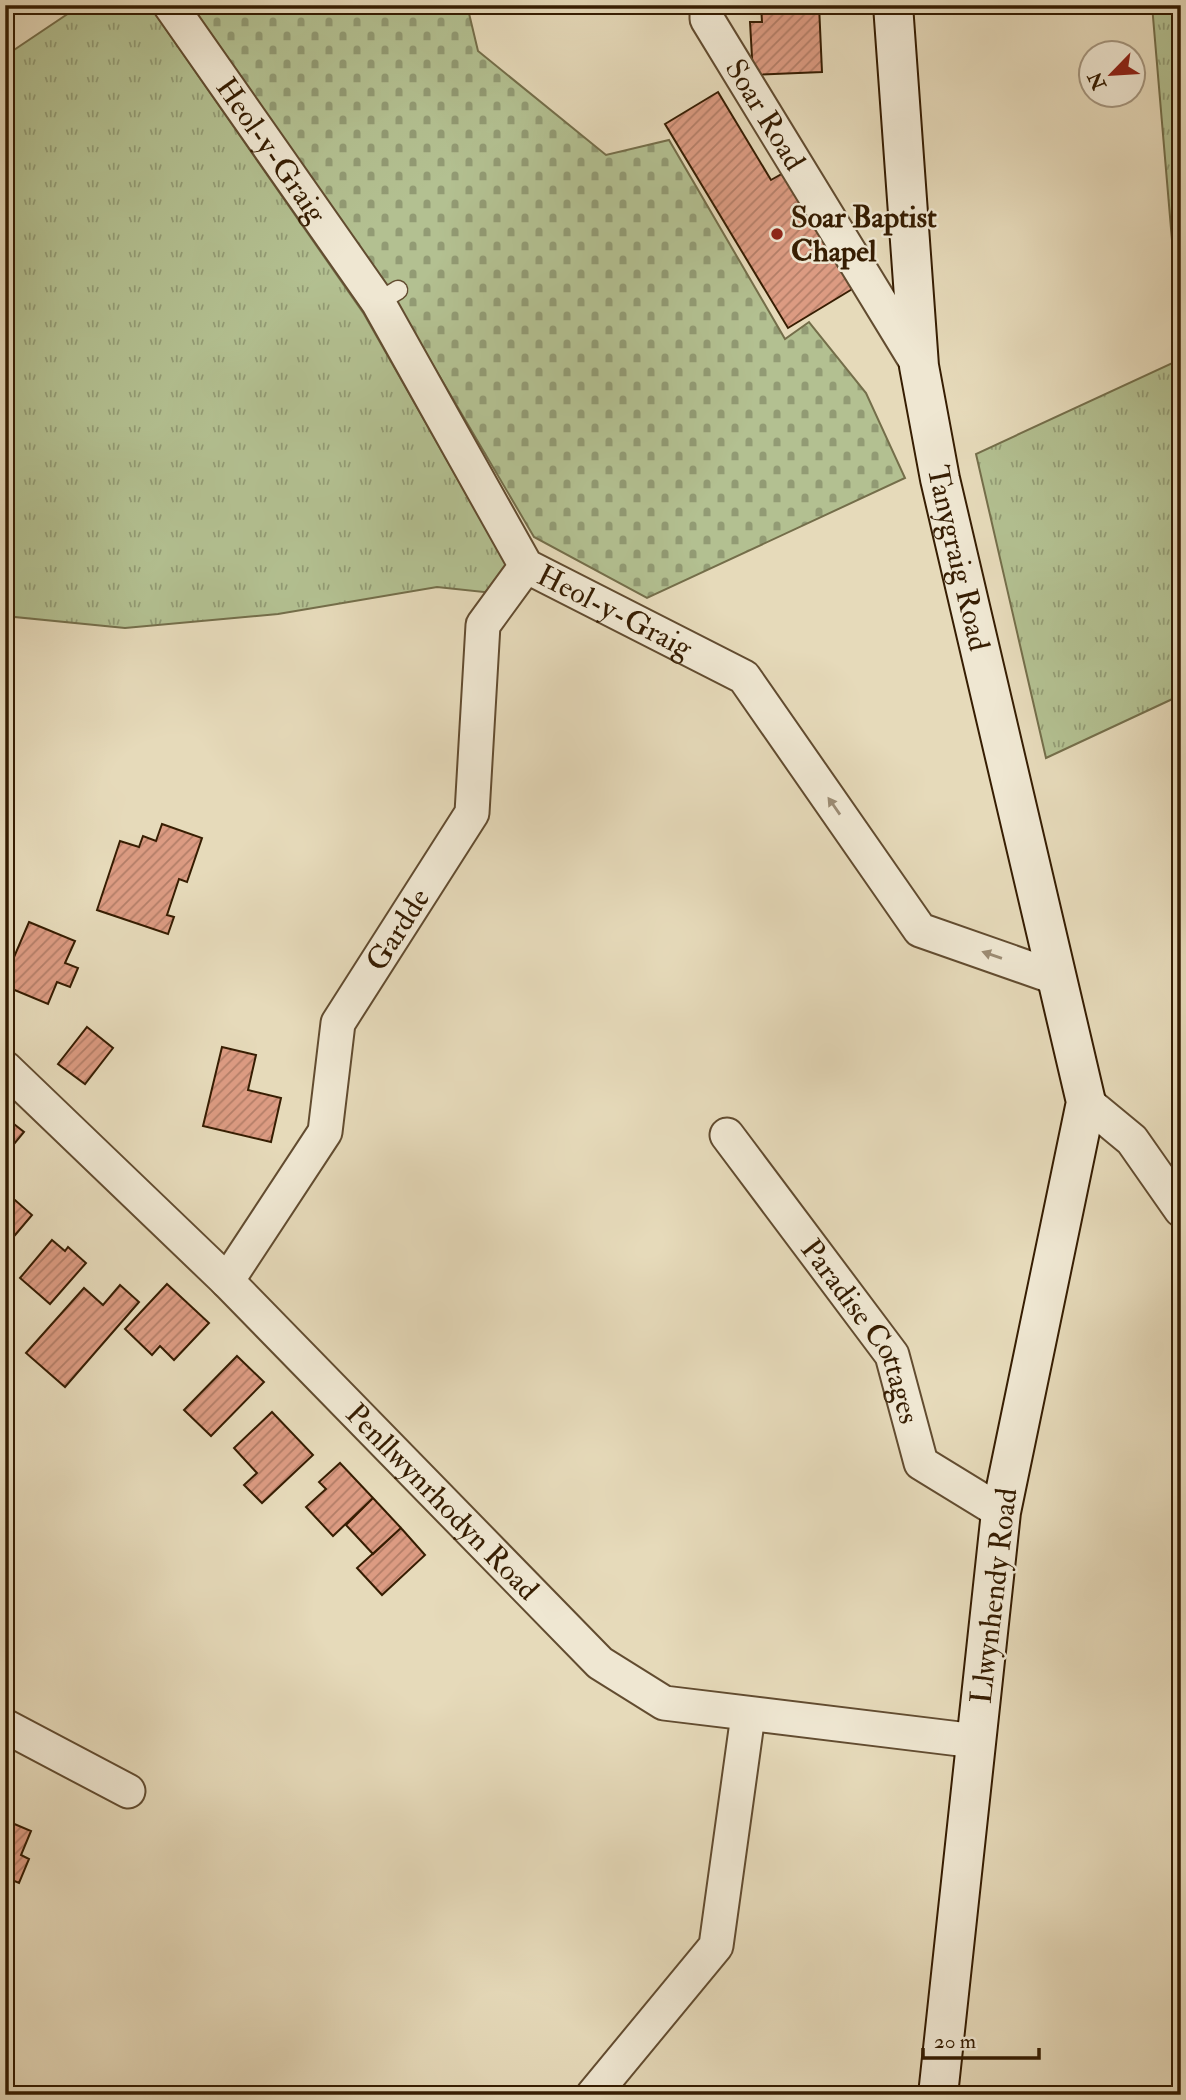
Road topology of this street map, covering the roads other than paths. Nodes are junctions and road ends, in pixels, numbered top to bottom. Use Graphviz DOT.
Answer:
graph roads {
  1 [pos="170,5"];
  2 [pos="707,5"];
  3 [pos="893,5"];
  4 [pos="919,366"];
  5 [pos="526,566"];
  6 [pos="1057,978"];
  7 [pos="5,1068"];
  8 [pos="1086,1102"];
  9 [pos="727,1135"];
  10 [pos="1181,1210"];
  11 [pos="227,1281"];
  12 [pos="1001,1512"];
  13 [pos="748,1715"];
  14 [pos="5,1726"];
  15 [pos="976,1741"];
  16 [pos="128,1791"];
  17 [pos="593,2095"];
  18 [pos="938,2095"];
  1 -- 5 [label="street, Heol-y-Graig"];
  2 -- 4 [label="street, Soar Road"];
  3 -- 4 [label="main road, Tanygraig Road"];
  4 -- 6 [label="main road, Tanygraig Road"];
  6 -- 5 [label="street, Heol-y-Graig, one-way"];
  5 -- 11 [label="street, Gardde"];
  6 -- 8 [label="main road, Tanygraig Road"];
  7 -- 11 [label="street, Penllwynrhodyn Road"];
  8 -- 10 [label="street"];
  8 -- 12 [label="main road, Llwynhendy Road"];
  9 -- 12 [label="street, Paradise Cottages"];
  11 -- 13 [label="street, Penllwynrhodyn Road"];
  12 -- 15 [label="main road, Llwynhendy Road"];
  13 -- 15 [label="street, Penllwynrhodyn Road"];
  13 -- 17 [label="street"];
  14 -- 16 [label="street"];
  15 -- 18 [label="main road, Llwynhendy Road"];
}
